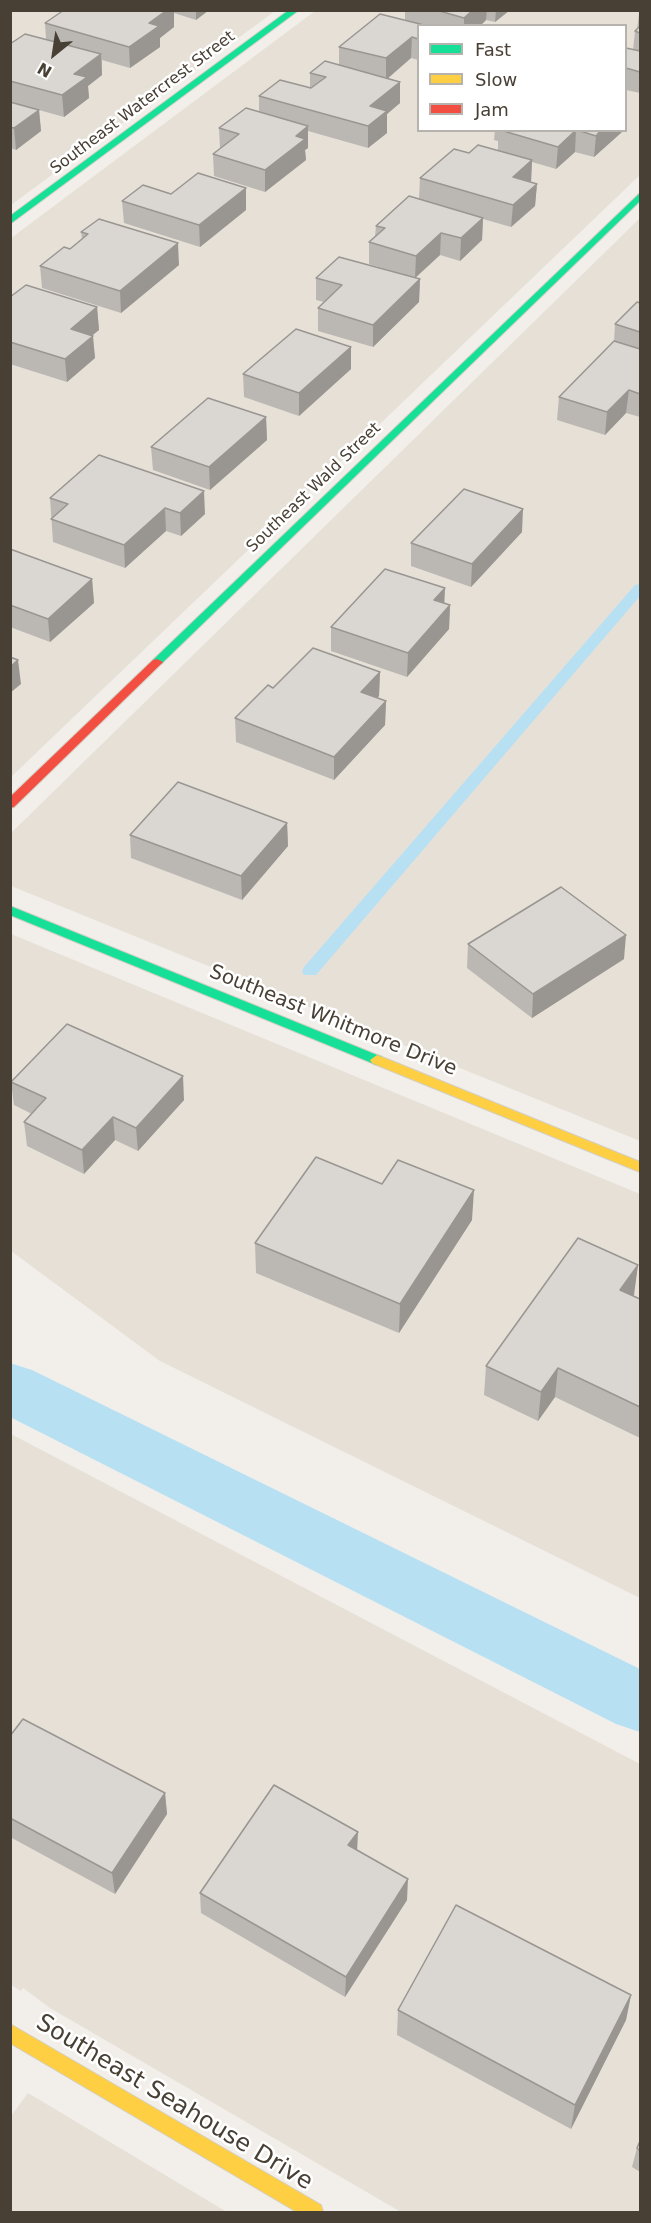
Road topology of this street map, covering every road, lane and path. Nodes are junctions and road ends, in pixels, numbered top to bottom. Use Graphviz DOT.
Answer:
graph roads {
  1 [pos="295,10"];
  2 [pos="640,196"];
  3 [pos="10,221"];
  4 [pos="10,804"];
  5 [pos="10,910"];
  6 [pos="640,1167"];
  7 [pos="10,2033"];
  8 [pos="314,2212"];
  1 -- 3 [label="street, Southeast Watercrest Street"];
  2 -- 4 [label="street, Southeast Wald Street"];
  5 -- 6 [label="street, Southeast Whitmore Drive"];
  7 -- 8 [label="street, Southeast Seahouse Drive"];
}
